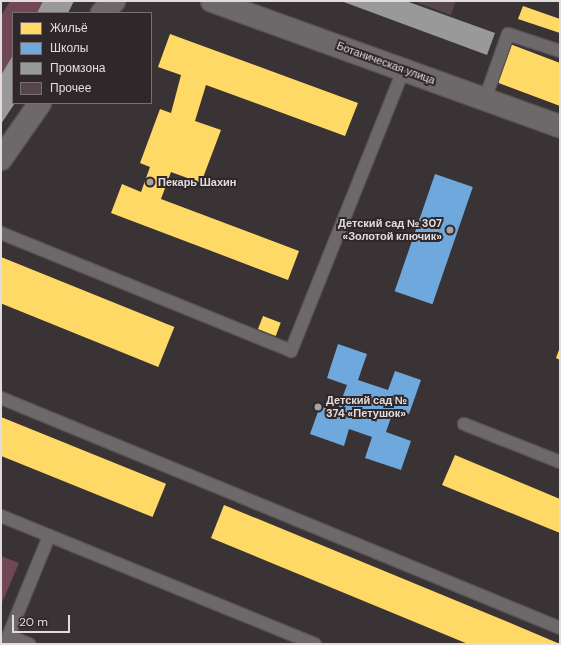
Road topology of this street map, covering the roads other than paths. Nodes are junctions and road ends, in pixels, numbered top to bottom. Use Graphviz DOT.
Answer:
graph roads {
  1 [pos="114,1"];
  2 [pos="212,1"];
  3 [pos="103,12"];
  4 [pos="560,51"];
  5 [pos="404,69"];
  6 [pos="485,99"];
  7 [pos="39,104"];
  8 [pos="560,126"];
  9 [pos="1,159"];
  10 [pos="1,233"];
  11 [pos="1,398"];
  12 [pos="464,424"];
  13 [pos="560,462"];
  14 [pos="1,516"];
  15 [pos="49,536"];
  16 [pos="560,628"];
  17 [pos="7,640"];
  18 [pos="29,644"];
  19 [pos="316,644"];
  1 -- 3 [label="street"];
  2 -- 5 [label="street, Ботаническая улица"];
  4 -- 6 [label="lane"];
  5 -- 6 [label="street, Ботаническая улица"];
  5 -- 10 [label="lane"];
  6 -- 8 [label="street, Ботаническая улица"];
  7 -- 9 [label="street"];
  11 -- 16 [label="lane"];
  12 -- 13 [label="lane"];
  14 -- 15 [label="lane"];
  15 -- 17 [label="lane"];
  15 -- 19 [label="lane"];
  17 -- 18 [label="lane"];
}
